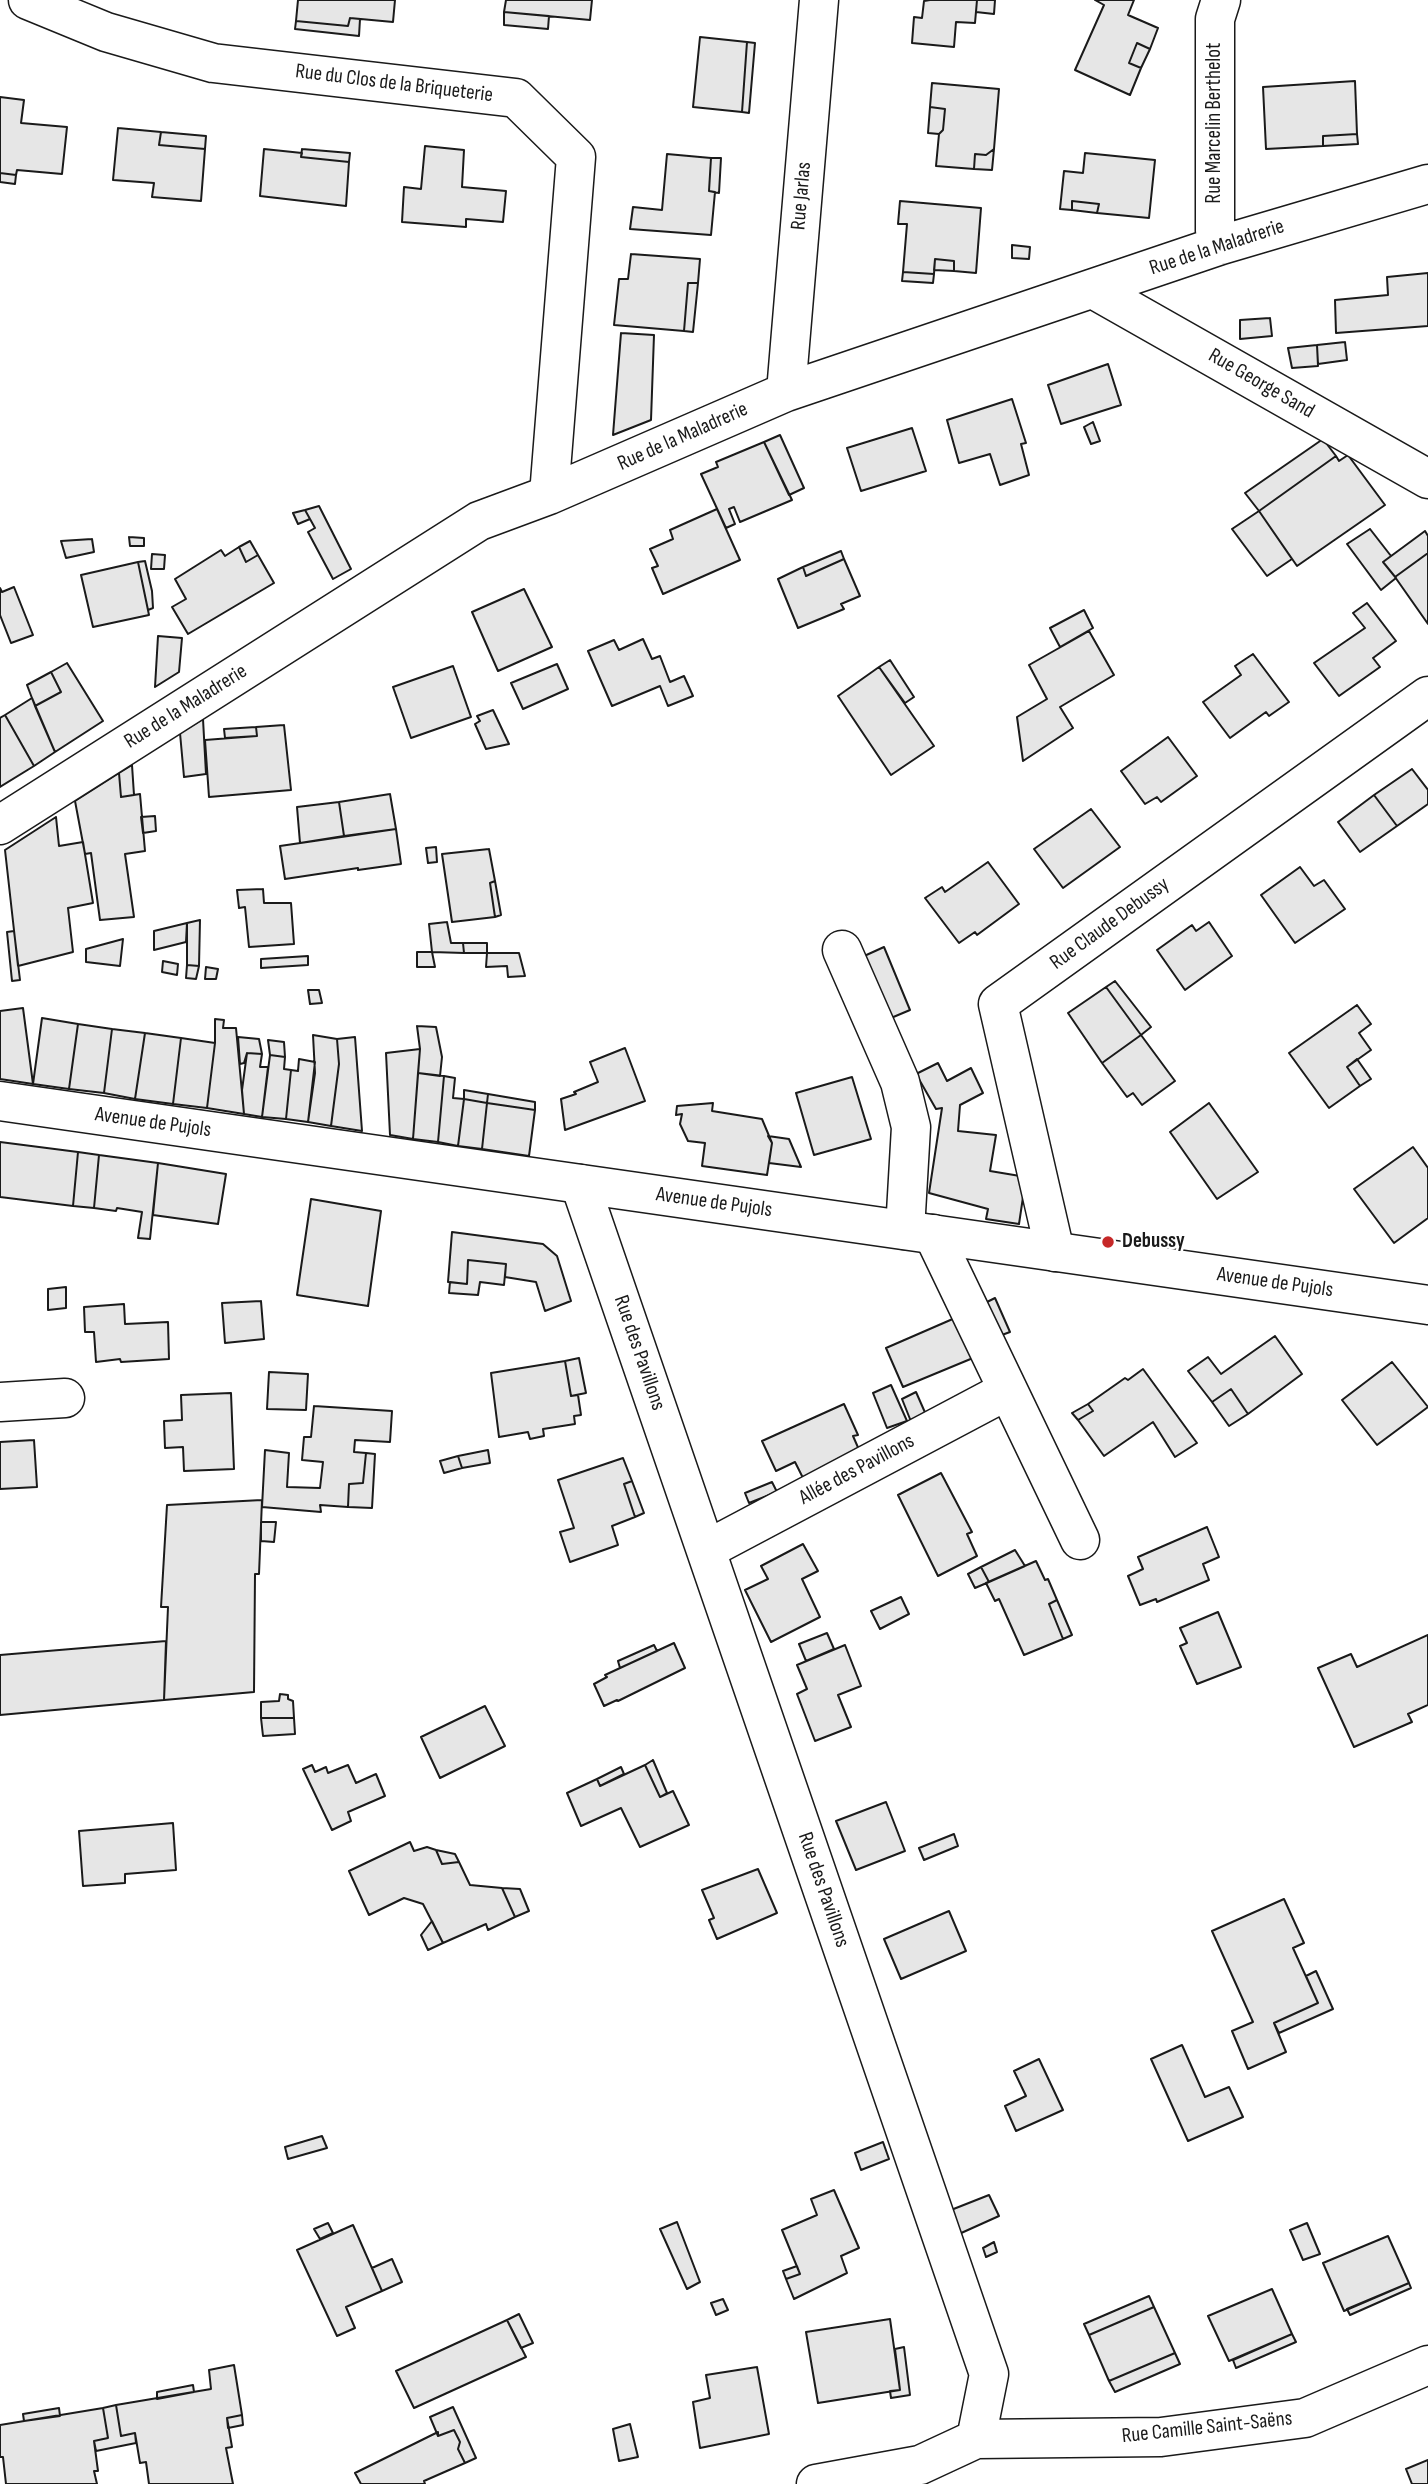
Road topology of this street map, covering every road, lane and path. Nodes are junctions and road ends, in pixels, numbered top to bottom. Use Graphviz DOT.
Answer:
graph roads {
  1 [pos="28,0"];
  2 [pos="819,0"];
  3 [pos="1221,0"];
  4 [pos="1428,184"];
  5 [pos="1221,246"];
  6 [pos="1093,289"];
  7 [pos="786,392"];
  8 [pos="1428,479"];
  9 [pos="550,495"];
  10 [pos="1428,696"];
  11 [pos="0,825"];
  12 [pos="842,950"];
  13 [pos="0,1101"];
  14 [pos="580,1184"];
  15 [pos="919,1232"];
  16 [pos="1055,1252"];
  17 [pos="1428,1305"];
  18 [pos="1008,1390"];
  19 [pos="65,1398"];
  20 [pos="0,1402"];
  21 [pos="1080,1539"];
  22 [pos="706,1550"];
  23 [pos="1428,2365"];
  24 [pos="976,2439"];
  25 [pos="925,2474"];
  26 [pos="816,2484"];
  1 -- 9 [label="street, Rue du Clos de la Briqueterie"];
  2 -- 7 [label="street, Rue Jarlas"];
  3 -- 5 [label="street, Rue Marcelin Berthelot"];
  4 -- 5 [label="street, Rue de la Maladrerie"];
  5 -- 6 [label="street, Rue de la Maladrerie"];
  6 -- 7 [label="street, Rue de la Maladrerie"];
  6 -- 8 [label="street, Rue George Sand"];
  7 -- 9 [label="street, Rue de la Maladrerie"];
  9 -- 11 [label="street, Rue de la Maladrerie"];
  10 -- 16 [label="street, Rue Claude Debussy"];
  12 -- 15 [label="street"];
  13 -- 14 [label="street, Avenue de Pujols"];
  14 -- 15 [label="street, Avenue de Pujols"];
  14 -- 22 [label="street, Rue des Pavillons"];
  15 -- 16 [label="street, Avenue de Pujols"];
  15 -- 18 [label="street"];
  16 -- 17 [label="street, Avenue de Pujols"];
  18 -- 21 [label="street"];
  18 -- 22 [label="street, Allée des Pavillons"];
  19 -- 20 [label="street"];
  22 -- 24 [label="street, Rue des Pavillons"];
  23 -- 24 [label="street, Rue Camille Saint-Saëns"];
  24 -- 25 [label="street"];
  25 -- 26 [label="street"];
}
